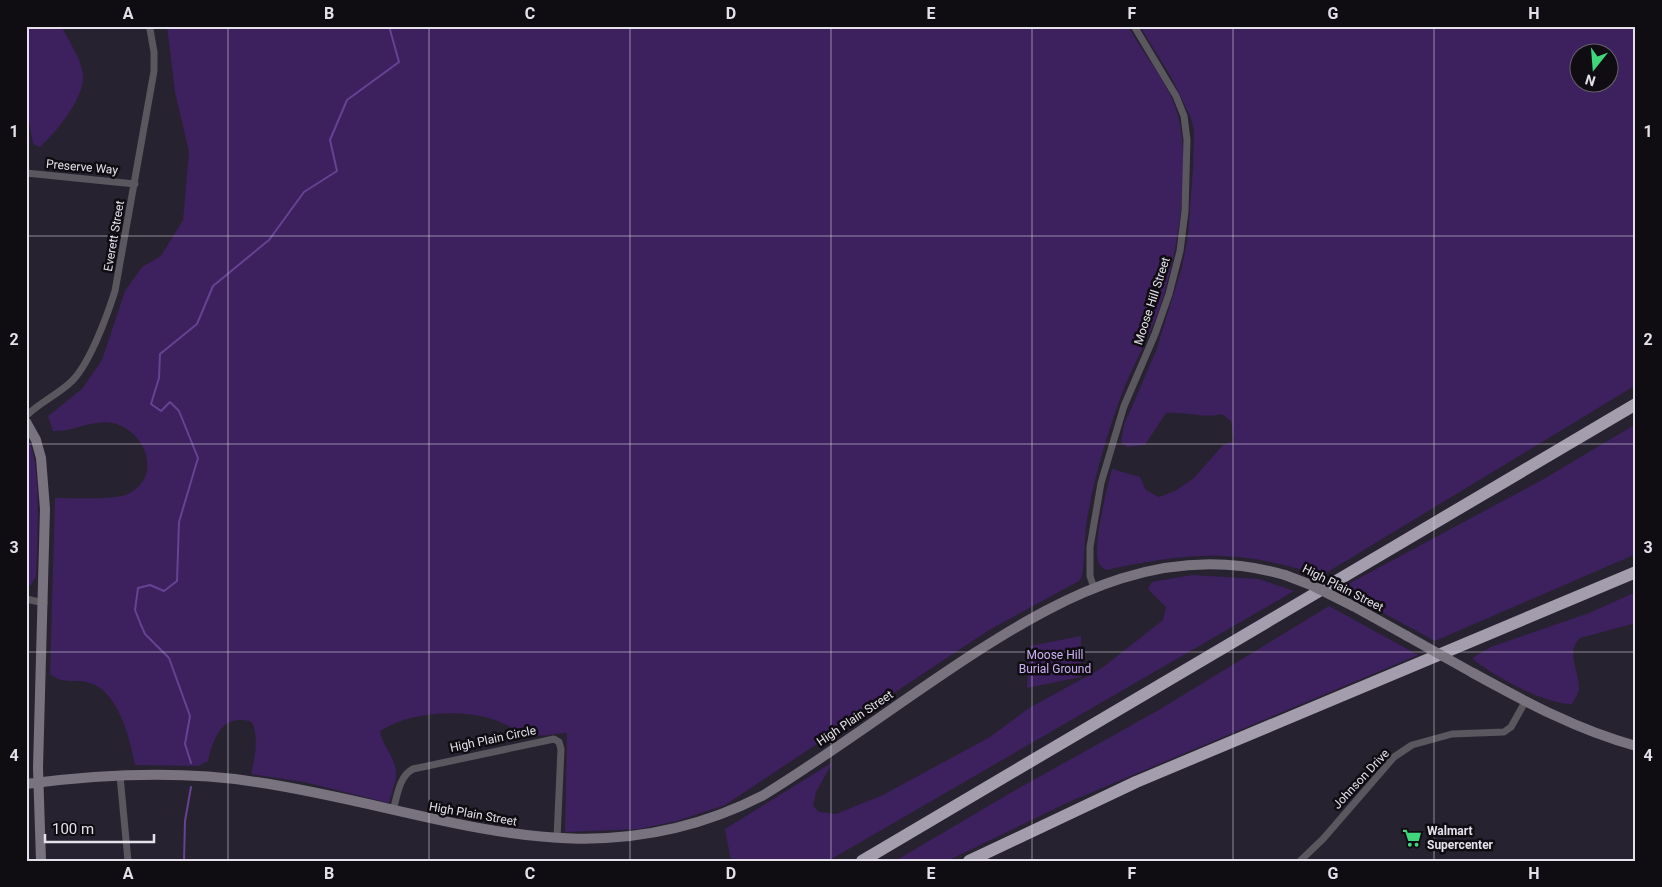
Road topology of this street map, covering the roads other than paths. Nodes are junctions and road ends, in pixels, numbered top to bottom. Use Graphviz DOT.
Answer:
graph roads {
  1 [pos="1134,26"];
  2 [pos="150,29"];
  3 [pos="26,173"];
  4 [pos="135,184"];
  5 [pos="1636,404"];
  6 [pos="26,416"];
  7 [pos="26,422"];
  8 [pos="1636,572"];
  9 [pos="1094,588"];
  10 [pos="26,599"];
  11 [pos="44,603"];
  12 [pos="1525,702"];
  13 [pos="1636,746"];
  14 [pos="120,776"];
  15 [pos="38,782"];
  16 [pos="26,784"];
  17 [pos="393,811"];
  18 [pos="558,838"];
  19 [pos="41,861"];
  20 [pos="128,861"];
  21 [pos="862,861"];
  22 [pos="969,861"];
  23 [pos="1300,861"];
  1 -- 9 [label="street, Moose Hill Street"];
  2 -- 4 [label="street, Everett Street"];
  3 -- 4 [label="street, Preserve Way"];
  4 -- 6 [label="street, Everett Street"];
  5 -- 21 [label="highway"];
  7 -- 11 [label="main road"];
  8 -- 22 [label="highway"];
  9 -- 12 [label="main road, High Plain Street, bridge"];
  9 -- 18 [label="main road, High Plain Street"];
  10 -- 11 [label="street"];
  11 -- 15 [label="main road"];
  12 -- 13 [label="main road, High Plain Street"];
  12 -- 23 [label="street, Johnson Drive"];
  14 -- 15 [label="main road, High Plain Street"];
  14 -- 17 [label="main road, High Plain Street"];
  14 -- 20 [label="street"];
  15 -- 16 [label="main road, High Plain Street"];
  15 -- 19 [label="main road"];
  17 -- 18 [label="main road, High Plain Street"];
  17 -- 18 [label="street, High Plain Circle"];
}
